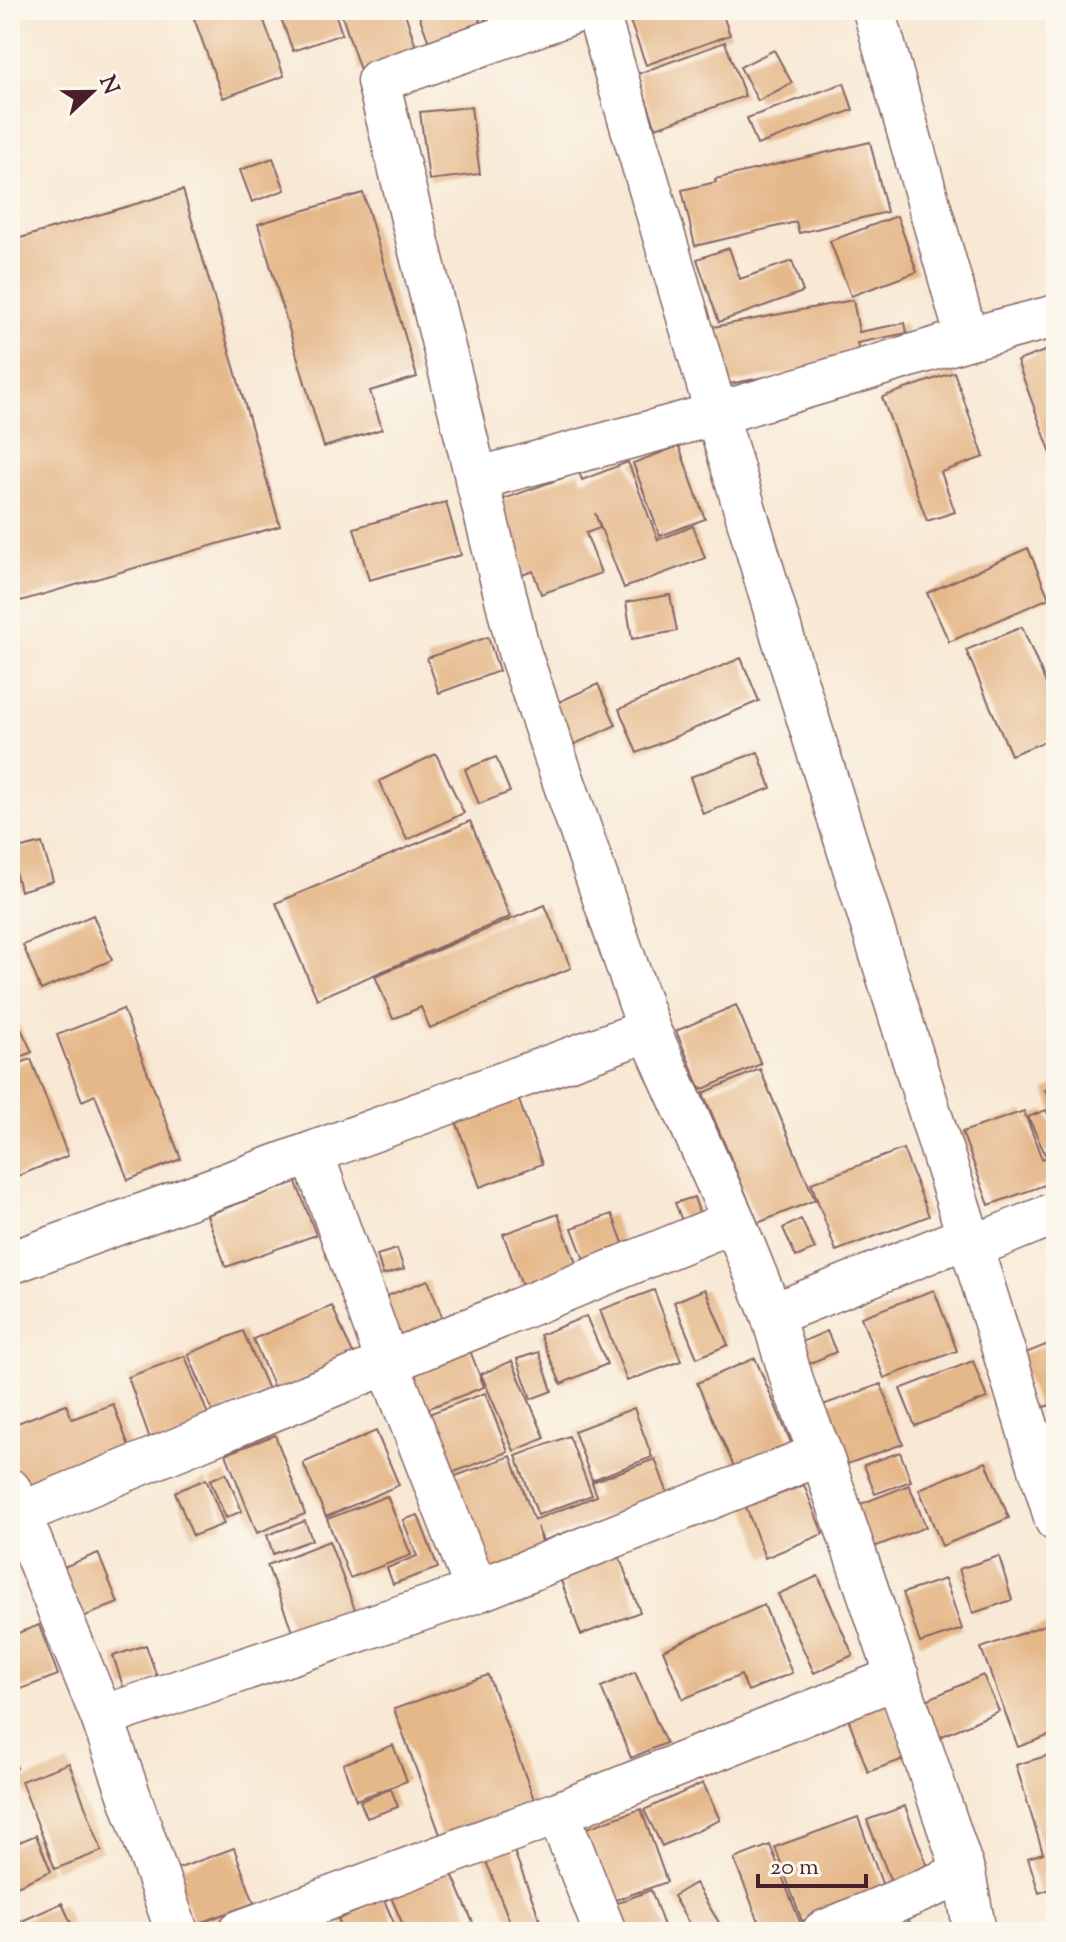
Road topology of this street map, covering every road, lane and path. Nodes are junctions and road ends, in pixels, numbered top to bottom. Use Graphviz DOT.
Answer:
graph roads {
  1 [pos="581,10"];
  2 [pos="597,10"];
  3 [pos="874,10"];
  4 [pos="1056,316"];
  5 [pos="967,339"];
  6 [pos="716,414"];
  7 [pos="476,479"];
  8 [pos="649,1030"];
  9 [pos="312,1153"];
  10 [pos="1056,1213"];
  11 [pos="734,1221"];
  12 [pos="970,1241"];
  13 [pos="10,1263"];
  14 [pos="772,1315"];
  15 [pos="388,1364"];
  16 [pos="1041,1414"];
  17 [pos="821,1454"];
  18 [pos="14,1502"];
  19 [pos="1056,1520"];
  20 [pos="477,1591"];
  21 [pos="898,1677"];
  22 [pos="102,1717"];
  23 [pos="558,1813"];
  24 [pos="964,1873"];
  25 [pos="177,1932"];
  26 [pos="239,1932"];
  27 [pos="605,1932"];
  28 [pos="823,1932"];
  29 [pos="975,1932"];
  1 -- 7 [label="street"];
  2 -- 6 [label="street"];
  3 -- 5 [label="street"];
  4 -- 5 [label="street"];
  5 -- 6 [label="street"];
  6 -- 7 [label="street"];
  6 -- 12 [label="street"];
  7 -- 8 [label="street"];
  8 -- 9 [label="street"];
  8 -- 11 [label="street"];
  9 -- 13 [label="street"];
  9 -- 15 [label="street"];
  10 -- 12 [label="street"];
  11 -- 14 [label="street"];
  11 -- 15 [label="street"];
  12 -- 14 [label="street"];
  12 -- 16 [label="street"];
  14 -- 17 [label="street"];
  15 -- 18 [label="street"];
  15 -- 20 [label="street"];
  16 -- 19 [label="street"];
  17 -- 20 [label="street"];
  17 -- 21 [label="street"];
  18 -- 22 [label="street"];
  20 -- 22 [label="street"];
  21 -- 23 [label="street"];
  21 -- 24 [label="street"];
  22 -- 25 [label="street"];
  23 -- 26 [label="street"];
  23 -- 27 [label="street"];
  24 -- 28 [label="street"];
  24 -- 29 [label="street"];
}
